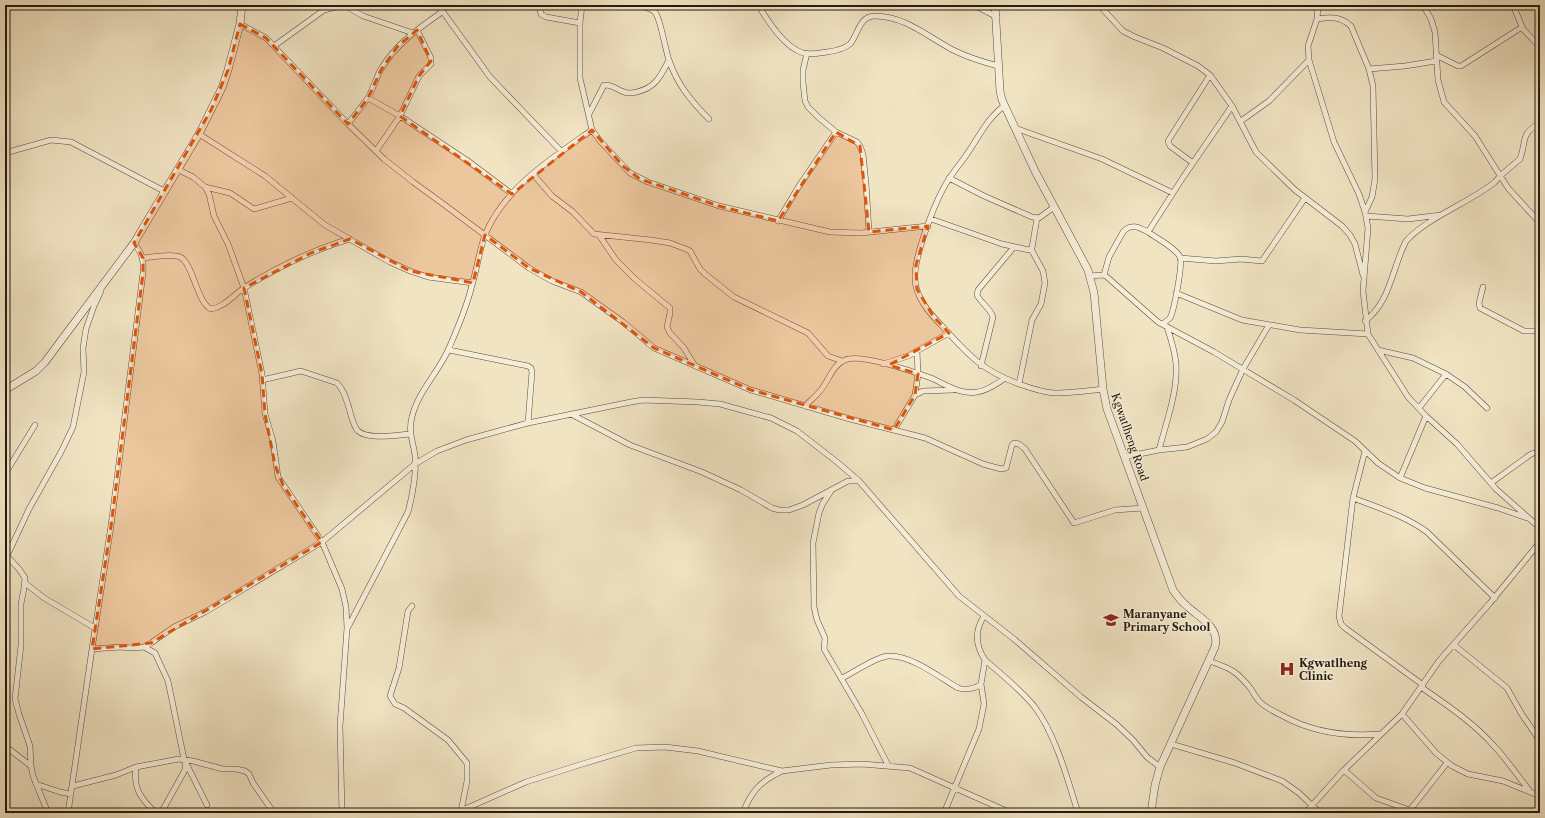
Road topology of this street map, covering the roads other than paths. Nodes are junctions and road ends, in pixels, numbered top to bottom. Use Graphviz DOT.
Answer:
graph roads {
  1 [pos="242,5"];
  2 [pos="344,5"];
  3 [pos="438,5"];
  4 [pos="538,5"];
  5 [pos="582,5"];
  6 [pos="634,5"];
  7 [pos="758,5"];
  8 [pos="974,5"];
  9 [pos="995,5"];
  10 [pos="1318,5"];
  11 [pos="1423,5"];
  12 [pos="1513,5"];
  13 [pos="1102,6"];
  14 [pos="442,12"];
  15 [pos="997,17"];
  16 [pos="1317,19"];
  17 [pos="580,23"];
  18 [pos="240,24"];
  19 [pos="1522,27"];
  20 [pos="415,31"];
  21 [pos="274,46"];
  22 [pos="1540,47"];
  23 [pos="807,54"];
  24 [pos="1436,55"];
  25 [pos="669,60"];
  26 [pos="1309,60"];
  27 [pos="1436,61"];
  28 [pos="998,66"];
  29 [pos="1370,69"];
  30 [pos="1210,75"];
  31 [pos="368,98"];
  32 [pos="1004,106"];
  33 [pos="1232,106"];
  34 [pos="589,114"];
  35 [pos="400,116"];
  36 [pos="709,119"];
  37 [pos="1241,121"];
  38 [pos="1540,123"];
  39 [pos="348,124"];
  40 [pos="1015,128"];
  41 [pos="592,130"];
  42 [pos="836,132"];
  43 [pos="199,134"];
  44 [pos="376,151"];
  45 [pos="561,151"];
  46 [pos="5,153"];
  47 [pos="1193,163"];
  48 [pos="177,169"];
  49 [pos="533,174"];
  50 [pos="1500,176"];
  51 [pos="949,178"];
  52 [pos="205,187"];
  53 [pos="164,192"];
  54 [pos="1173,193"];
  55 [pos="512,194"];
  56 [pos="292,198"];
  57 [pos="1304,198"];
  58 [pos="1054,207"];
  59 [pos="1366,214"];
  60 [pos="1442,215"];
  61 [pos="931,218"];
  62 [pos="1037,218"];
  63 [pos="778,221"];
  64 [pos="1540,223"];
  65 [pos="928,226"];
  66 [pos="869,232"];
  67 [pos="1148,232"];
  68 [pos="485,235"];
  69 [pos="599,235"];
  70 [pos="350,239"];
  71 [pos="134,243"];
  72 [pos="1014,247"];
  73 [pos="1031,249"];
  74 [pos="143,258"];
  75 [pos="1180,258"];
  76 [pos="1089,276"];
  77 [pos="1104,276"];
  78 [pos="1363,277"];
  79 [pos="106,280"];
  80 [pos="473,283"];
  81 [pos="1483,287"];
  82 [pos="244,288"];
  83 [pos="1176,293"];
  84 [pos="1366,321"];
  85 [pos="1269,325"];
  86 [pos="1165,326"];
  87 [pos="1540,331"];
  88 [pos="948,333"];
  89 [pos="1368,334"];
  90 [pos="449,350"];
  91 [pos="1378,350"];
  92 [pos="917,352"];
  93 [pos="842,362"];
  94 [pos="883,364"];
  95 [pos="695,366"];
  96 [pos="981,366"];
  97 [pos="1243,370"];
  98 [pos="918,374"];
  99 [pos="1446,374"];
  100 [pos="1004,379"];
  101 [pos="262,380"];
  102 [pos="1019,384"];
  103 [pos="1103,389"];
  104 [pos="5,390"];
  105 [pos="957,390"];
  106 [pos="915,395"];
  107 [pos="805,406"];
  108 [pos="1419,408"];
  109 [pos="1487,408"];
  110 [pos="571,414"];
  111 [pos="1426,416"];
  112 [pos="528,423"];
  113 [pos="34,425"];
  114 [pos="894,430"];
  115 [pos="410,434"];
  116 [pos="1159,450"];
  117 [pos="1365,451"];
  118 [pos="1540,451"];
  119 [pos="1125,457"];
  120 [pos="415,464"];
  121 [pos="5,474"];
  122 [pos="1400,478"];
  123 [pos="859,481"];
  124 [pos="1491,483"];
  125 [pos="833,489"];
  126 [pos="1353,498"];
  127 [pos="1144,508"];
  128 [pos="1530,519"];
  129 [pos="1540,528"];
  130 [pos="322,542"];
  131 [pos="1540,542"];
  132 [pos="6,555"];
  133 [pos="25,583"];
  134 [pos="1495,598"];
  135 [pos="412,606"];
  136 [pos="984,616"];
  137 [pos="95,628"];
  138 [pos="347,628"];
  139 [pos="1454,645"];
  140 [pos="144,647"];
  141 [pos="92,649"];
  142 [pos="985,660"];
  143 [pos="1209,661"];
  144 [pos="842,678"];
  145 [pos="981,684"];
  146 [pos="1422,686"];
  147 [pos="1402,714"];
  148 [pos="1381,734"];
  149 [pos="1540,741"];
  150 [pos="1171,744"];
  151 [pos="5,746"];
  152 [pos="184,759"];
  153 [pos="1447,763"];
  154 [pos="888,765"];
  155 [pos="31,766"];
  156 [pos="136,767"];
  157 [pos="1160,767"];
  158 [pos="1344,770"];
  159 [pos="782,771"];
  160 [pos="36,784"];
  161 [pos="73,786"];
  162 [pos="954,788"];
  163 [pos="1530,791"];
  164 [pos="71,794"];
  165 [pos="1540,796"];
  166 [pos="206,805"];
  167 [pos="1312,805"];
  168 [pos="1410,810"];
  169 [pos="459,812"];
  170 [pos="48,813"];
  171 [pos="68,813"];
  172 [pos="156,813"];
  173 [pos="161,813"];
  174 [pos="274,813"];
  175 [pos="342,813"];
  176 [pos="743,813"];
  177 [pos="944,813"];
  178 [pos="1011,813"];
  179 [pos="1078,813"];
  180 [pos="1151,813"];
  181 [pos="1305,813"];
  182 [pos="1320,813"];
  183 [pos="1418,813"];
  1 -- 18 [label="street"];
  2 -- 20 [label="street"];
  2 -- 21 [label="street"];
  3 -- 14 [label="street"];
  4 -- 17 [label="street"];
  5 -- 17 [label="street"];
  6 -- 25 [label="street"];
  7 -- 23 [label="street"];
  8 -- 15 [label="street"];
  9 -- 15 [label="street, Kgwatlheng Road"];
  10 -- 16 [label="street"];
  11 -- 24 [label="street"];
  12 -- 19 [label="street"];
  13 -- 30 [label="street"];
  14 -- 20 [label="street"];
  14 -- 45 [label="street"];
  15 -- 28 [label="street, Kgwatlheng Road"];
  16 -- 26 [label="street"];
  16 -- 29 [label="street"];
  17 -- 34 [label="street"];
  18 -- 21 [label="street"];
  18 -- 43 [label="street"];
  19 -- 22 [label="street"];
  19 -- 24 [label="street"];
  20 -- 31 [label="street"];
  20 -- 35 [label="street"];
  21 -- 39 [label="street"];
  23 -- 28 [label="street"];
  23 -- 42 [label="street"];
  24 -- 27 [label="street"];
  25 -- 34 [label="street"];
  25 -- 36 [label="street"];
  26 -- 37 [label="street"];
  26 -- 59 [label="street"];
  27 -- 29 [label="street"];
  27 -- 50 [label="street"];
  28 -- 32 [label="street, Kgwatlheng Road"];
  29 -- 59 [label="street"];
  30 -- 33 [label="street"];
  30 -- 47 [label="street"];
  31 -- 35 [label="street"];
  31 -- 39 [label="street"];
  32 -- 40 [label="street, Kgwatlheng Road"];
  32 -- 51 [label="street"];
  33 -- 37 [label="street"];
  33 -- 47 [label="street"];
  34 -- 41 [label="street"];
  35 -- 44 [label="street"];
  35 -- 55 [label="street"];
  37 -- 57 [label="street"];
  38 -- 50 [label="street"];
  39 -- 44 [label="street"];
  40 -- 54 [label="street"];
  40 -- 58 [label="street, Kgwatlheng Road"];
  41 -- 45 [label="street"];
  41 -- 63 [label="street"];
  42 -- 63 [label="street"];
  42 -- 66 [label="street"];
  43 -- 48 [label="street"];
  43 -- 56 [label="street"];
  44 -- 68 [label="street"];
  45 -- 49 [label="street"];
  46 -- 53 [label="street"];
  47 -- 54 [label="street"];
  48 -- 52 [label="street"];
  48 -- 53 [label="street"];
  49 -- 55 [label="street"];
  49 -- 69 [label="street"];
  50 -- 60 [label="street"];
  50 -- 64 [label="street"];
  51 -- 61 [label="street"];
  51 -- 62 [label="street"];
  52 -- 56 [label="street"];
  52 -- 82 [label="street"];
  53 -- 71 [label="street"];
  54 -- 67 [label="street"];
  55 -- 68 [label="street"];
  56 -- 70 [label="street"];
  57 -- 75 [label="street"];
  57 -- 78 [label="street"];
  58 -- 62 [label="street"];
  58 -- 76 [label="street, Kgwatlheng Road"];
  59 -- 60 [label="street"];
  59 -- 78 [label="street"];
  60 -- 84 [label="street"];
  61 -- 65 [label="street"];
  61 -- 72 [label="street"];
  62 -- 73 [label="street"];
  63 -- 66 [label="street"];
  65 -- 66 [label="street"];
  65 -- 88 [label="street"];
  67 -- 75 [label="street"];
  67 -- 77 [label="street"];
  68 -- 80 [label="street"];
  68 -- 95 [label="street"];
  69 -- 93 [label="street"];
  69 -- 95 [label="street"];
  70 -- 80 [label="street"];
  70 -- 82 [label="street"];
  71 -- 74 [label="street"];
  71 -- 79 [label="street"];
  72 -- 73 [label="street"];
  72 -- 96 [label="street"];
  73 -- 102 [label="street"];
  74 -- 82 [label="street"];
  74 -- 137 [label="street"];
  75 -- 83 [label="street"];
  76 -- 77 [label="street"];
  76 -- 103 [label="street, Kgwatlheng Road"];
  77 -- 86 [label="street"];
  78 -- 84 [label="street"];
  79 -- 104 [label="street"];
  79 -- 132 [label="street"];
  80 -- 90 [label="street"];
  81 -- 87 [label="street"];
  82 -- 101 [label="street"];
  83 -- 85 [label="street"];
  83 -- 86 [label="street"];
  84 -- 89 [label="street"];
  85 -- 89 [label="street"];
  85 -- 97 [label="street"];
  86 -- 97 [label="street"];
  86 -- 116 [label="street"];
  88 -- 92 [label="street"];
  88 -- 96 [label="street"];
  89 -- 91 [label="street"];
  90 -- 112 [label="street"];
  90 -- 115 [label="street"];
  91 -- 99 [label="street"];
  91 -- 108 [label="street"];
  92 -- 94 [label="street"];
  92 -- 98 [label="street"];
  93 -- 94 [label="street"];
  93 -- 107 [label="street"];
  94 -- 98 [label="street"];
  95 -- 107 [label="street"];
  96 -- 100 [label="street"];
  97 -- 116 [label="street"];
  97 -- 117 [label="street"];
  98 -- 105 [label="street"];
  98 -- 106 [label="street"];
  99 -- 108 [label="street"];
  99 -- 109 [label="street"];
  100 -- 102 [label="street"];
  100 -- 105 [label="street"];
  101 -- 115 [label="street"];
  101 -- 130 [label="street"];
  102 -- 103 [label="street"];
  103 -- 119 [label="street, Kgwatlheng Road"];
  105 -- 106 [label="street"];
  106 -- 114 [label="street"];
  107 -- 114 [label="street"];
  108 -- 111 [label="street"];
  110 -- 112 [label="street"];
  110 -- 123 [label="street"];
  110 -- 125 [label="street"];
  111 -- 122 [label="street"];
  111 -- 124 [label="street"];
  112 -- 120 [label="street"];
  113 -- 121 [label="street"];
  114 -- 127 [label="street"];
  115 -- 120 [label="street"];
  116 -- 119 [label="street"];
  117 -- 122 [label="street"];
  117 -- 126 [label="street"];
  118 -- 124 [label="street"];
  119 -- 127 [label="street, Kgwatlheng Road"];
  120 -- 130 [label="street"];
  120 -- 138 [label="street"];
  122 -- 128 [label="street"];
  123 -- 125 [label="street"];
  123 -- 136 [label="street"];
  124 -- 128 [label="street"];
  125 -- 144 [label="street"];
  126 -- 134 [label="street"];
  126 -- 146 [label="street"];
  127 -- 143 [label="street, Kgwatlheng Road"];
  128 -- 129 [label="street"];
  130 -- 138 [label="street"];
  130 -- 140 [label="street"];
  131 -- 134 [label="street"];
  132 -- 133 [label="street"];
  133 -- 137 [label="street"];
  133 -- 155 [label="street"];
  134 -- 139 [label="street"];
  135 -- 169 [label="street"];
  136 -- 142 [label="street"];
  136 -- 157 [label="street"];
  137 -- 141 [label="street"];
  138 -- 175 [label="street"];
  139 -- 146 [label="street"];
  139 -- 149 [label="street"];
  140 -- 141 [label="street"];
  140 -- 152 [label="street"];
  141 -- 161 [label="street"];
  142 -- 145 [label="street"];
  142 -- 179 [label="street"];
  143 -- 148 [label="street"];
  143 -- 150 [label="street, Kgwatlheng Road"];
  144 -- 145 [label="street"];
  144 -- 154 [label="street"];
  145 -- 162 [label="street"];
  146 -- 147 [label="street"];
  146 -- 163 [label="street"];
  147 -- 148 [label="street"];
  147 -- 153 [label="street"];
  148 -- 158 [label="street"];
  150 -- 157 [label="street, Kgwatlheng Road"];
  150 -- 167 [label="street"];
  151 -- 155 [label="street"];
  152 -- 156 [label="street"];
  152 -- 166 [label="street"];
  152 -- 173 [label="street"];
  152 -- 174 [label="street"];
  153 -- 163 [label="street"];
  153 -- 168 [label="street"];
  154 -- 159 [label="street"];
  154 -- 162 [label="street"];
  155 -- 160 [label="street"];
  156 -- 161 [label="street"];
  156 -- 172 [label="street"];
  157 -- 180 [label="street, Kgwatlheng Road"];
  158 -- 167 [label="street"];
  158 -- 168 [label="street"];
  159 -- 169 [label="street"];
  159 -- 176 [label="street"];
  160 -- 164 [label="street"];
  160 -- 170 [label="street"];
  161 -- 164 [label="street"];
  162 -- 177 [label="street"];
  162 -- 178 [label="street"];
  163 -- 165 [label="street"];
  164 -- 171 [label="street"];
  167 -- 181 [label="street"];
  167 -- 182 [label="street"];
  168 -- 183 [label="street"];
}
